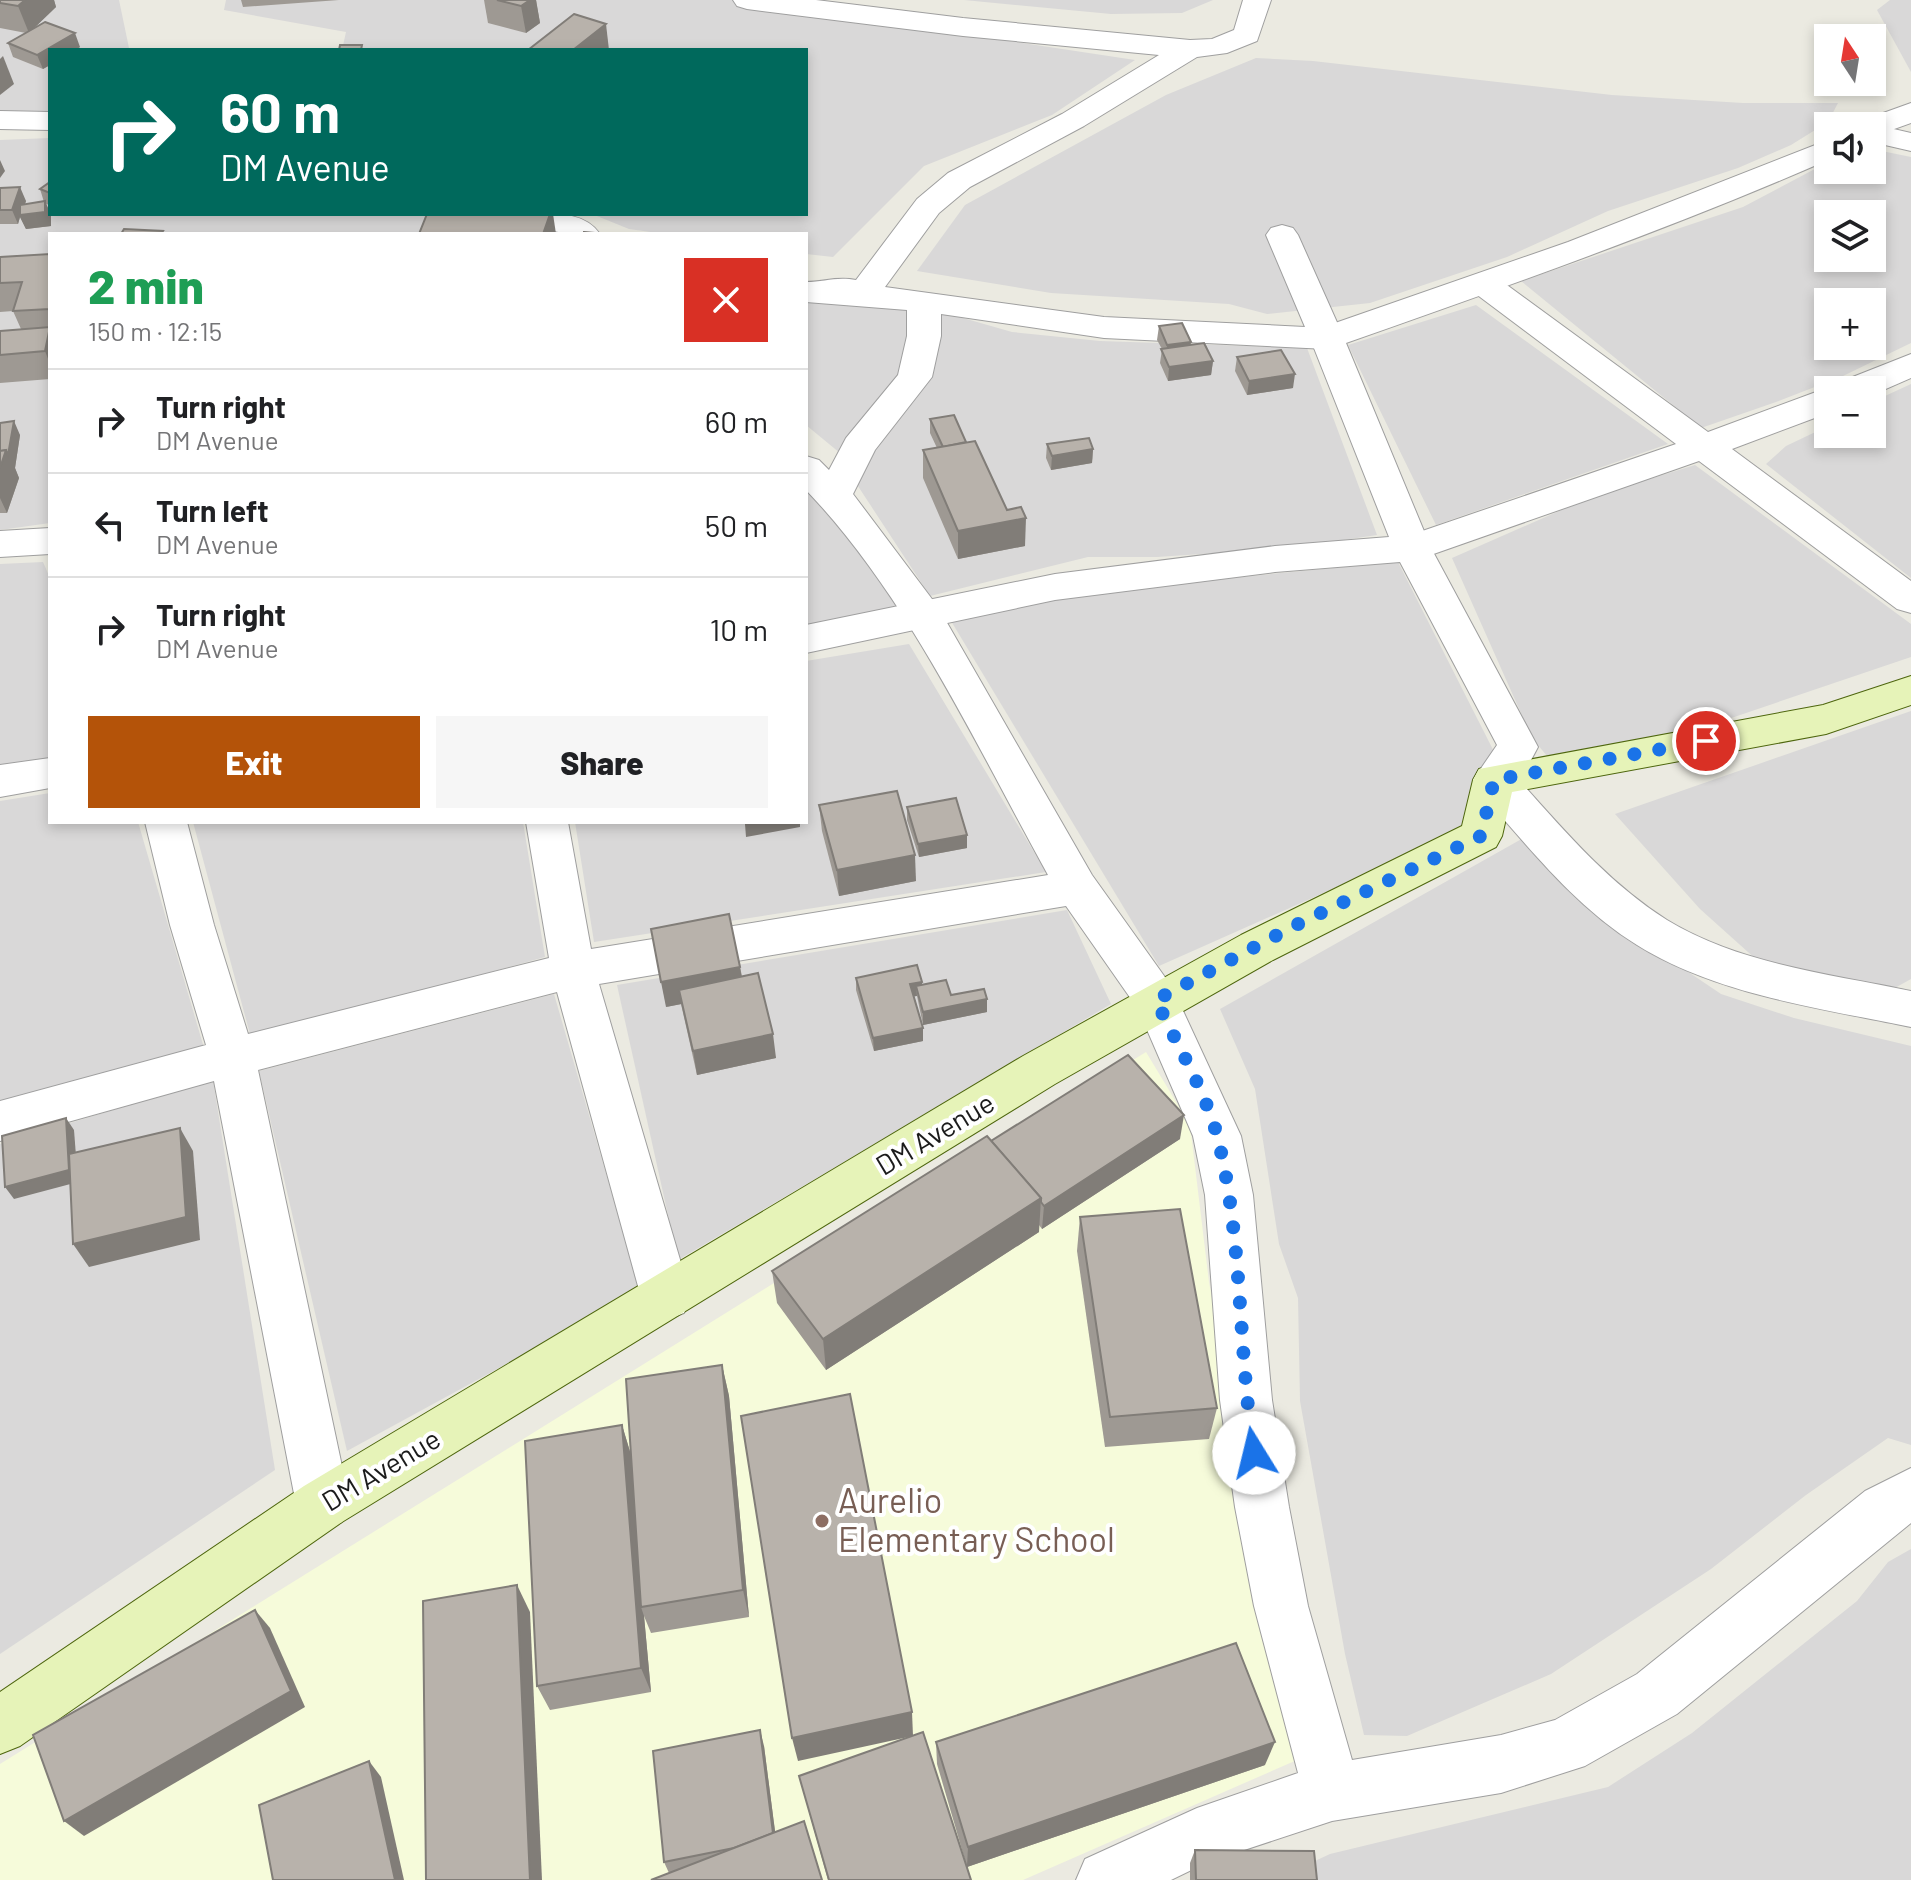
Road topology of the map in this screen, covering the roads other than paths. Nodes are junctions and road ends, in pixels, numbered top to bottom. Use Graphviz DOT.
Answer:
graph roads {
  1 [pos="747,0"];
  2 [pos="1257,0"];
  3 [pos="1190,49"];
  4 [pos="1911,112"];
  5 [pos="0,120"];
  6 [pos="48,121"];
  7 [pos="1886,124"];
  8 [pos="1886,134"];
  9 [pos="1911,142"];
  10 [pos="1814,155"];
  11 [pos="549,216"];
  12 [pos="580,232"];
  13 [pos="1282,235"];
  14 [pos="808,279"];
  15 [pos="1484,284"];
  16 [pos="808,292"];
  17 [pos="864,292"];
  18 [pos="924,300"];
  19 [pos="1327,338"];
  20 [pos="1911,365"];
  21 [pos="1885,376"];
  22 [pos="1814,405"];
  23 [pos="1703,447"];
  24 [pos="820,482"];
  25 [pos="48,541"];
  26 [pos="0,544"];
  27 [pos="1412,548"];
  28 [pos="1911,600"];
  29 [pos="924,617"];
  30 [pos="808,639"];
  31 [pos="1911,690"];
  32 [pos="48,773"];
  33 [pos="1494,780"];
  34 [pos="0,781"];
  35 [pos="167,824"];
  36 [pos="547,824"];
  37 [pos="1077,887"];
  38 [pos="573,970"];
  39 [pos="1156,1000"];
  40 [pos="1911,1006"];
  41 [pos="232,1057"];
  42 [pos="0,1121"];
  43 [pos="666,1297"];
  44 [pos="1911,1494"];
  45 [pos="323,1504"];
  46 [pos="0,1726"];
  47 [pos="1332,1792"];
  48 [pos="1106,1880"];
  1 -- 3 [label="street"];
  2 -- 3 [label="street"];
  3 -- 17 [label="street"];
  4 -- 7 [label="street"];
  5 -- 6 [label="street"];
  8 -- 9 [label="street"];
  10 -- 15 [label="street"];
  11 -- 12 [label="street"];
  13 -- 19 [label="street"];
  14 -- 17 [label="street"];
  15 -- 19 [label="street"];
  15 -- 23 [label="street"];
  16 -- 17 [label="street"];
  17 -- 18 [label="street"];
  18 -- 19 [label="street"];
  18 -- 24 [label="street"];
  19 -- 27 [label="street"];
  20 -- 21 [label="street"];
  22 -- 23 [label="street"];
  23 -- 27 [label="street"];
  23 -- 28 [label="street"];
  24 -- 29 [label="street"];
  25 -- 26 [label="street"];
  27 -- 29 [label="street"];
  27 -- 33 [label="street"];
  29 -- 30 [label="street"];
  29 -- 37 [label="street"];
  31 -- 33 [label="main road"];
  32 -- 34 [label="street"];
  33 -- 39 [label="main road, DM Avenue"];
  33 -- 40 [label="street"];
  35 -- 41 [label="street"];
  36 -- 38 [label="street"];
  37 -- 38 [label="street"];
  37 -- 39 [label="street"];
  38 -- 41 [label="street"];
  38 -- 43 [label="street"];
  39 -- 43 [label="main road, DM Avenue"];
  39 -- 47 [label="street"];
  41 -- 42 [label="street"];
  41 -- 45 [label="street"];
  43 -- 45 [label="main road, DM Avenue"];
  44 -- 47 [label="street"];
  45 -- 46 [label="main road, DM Avenue"];
  47 -- 48 [label="street"];
}
